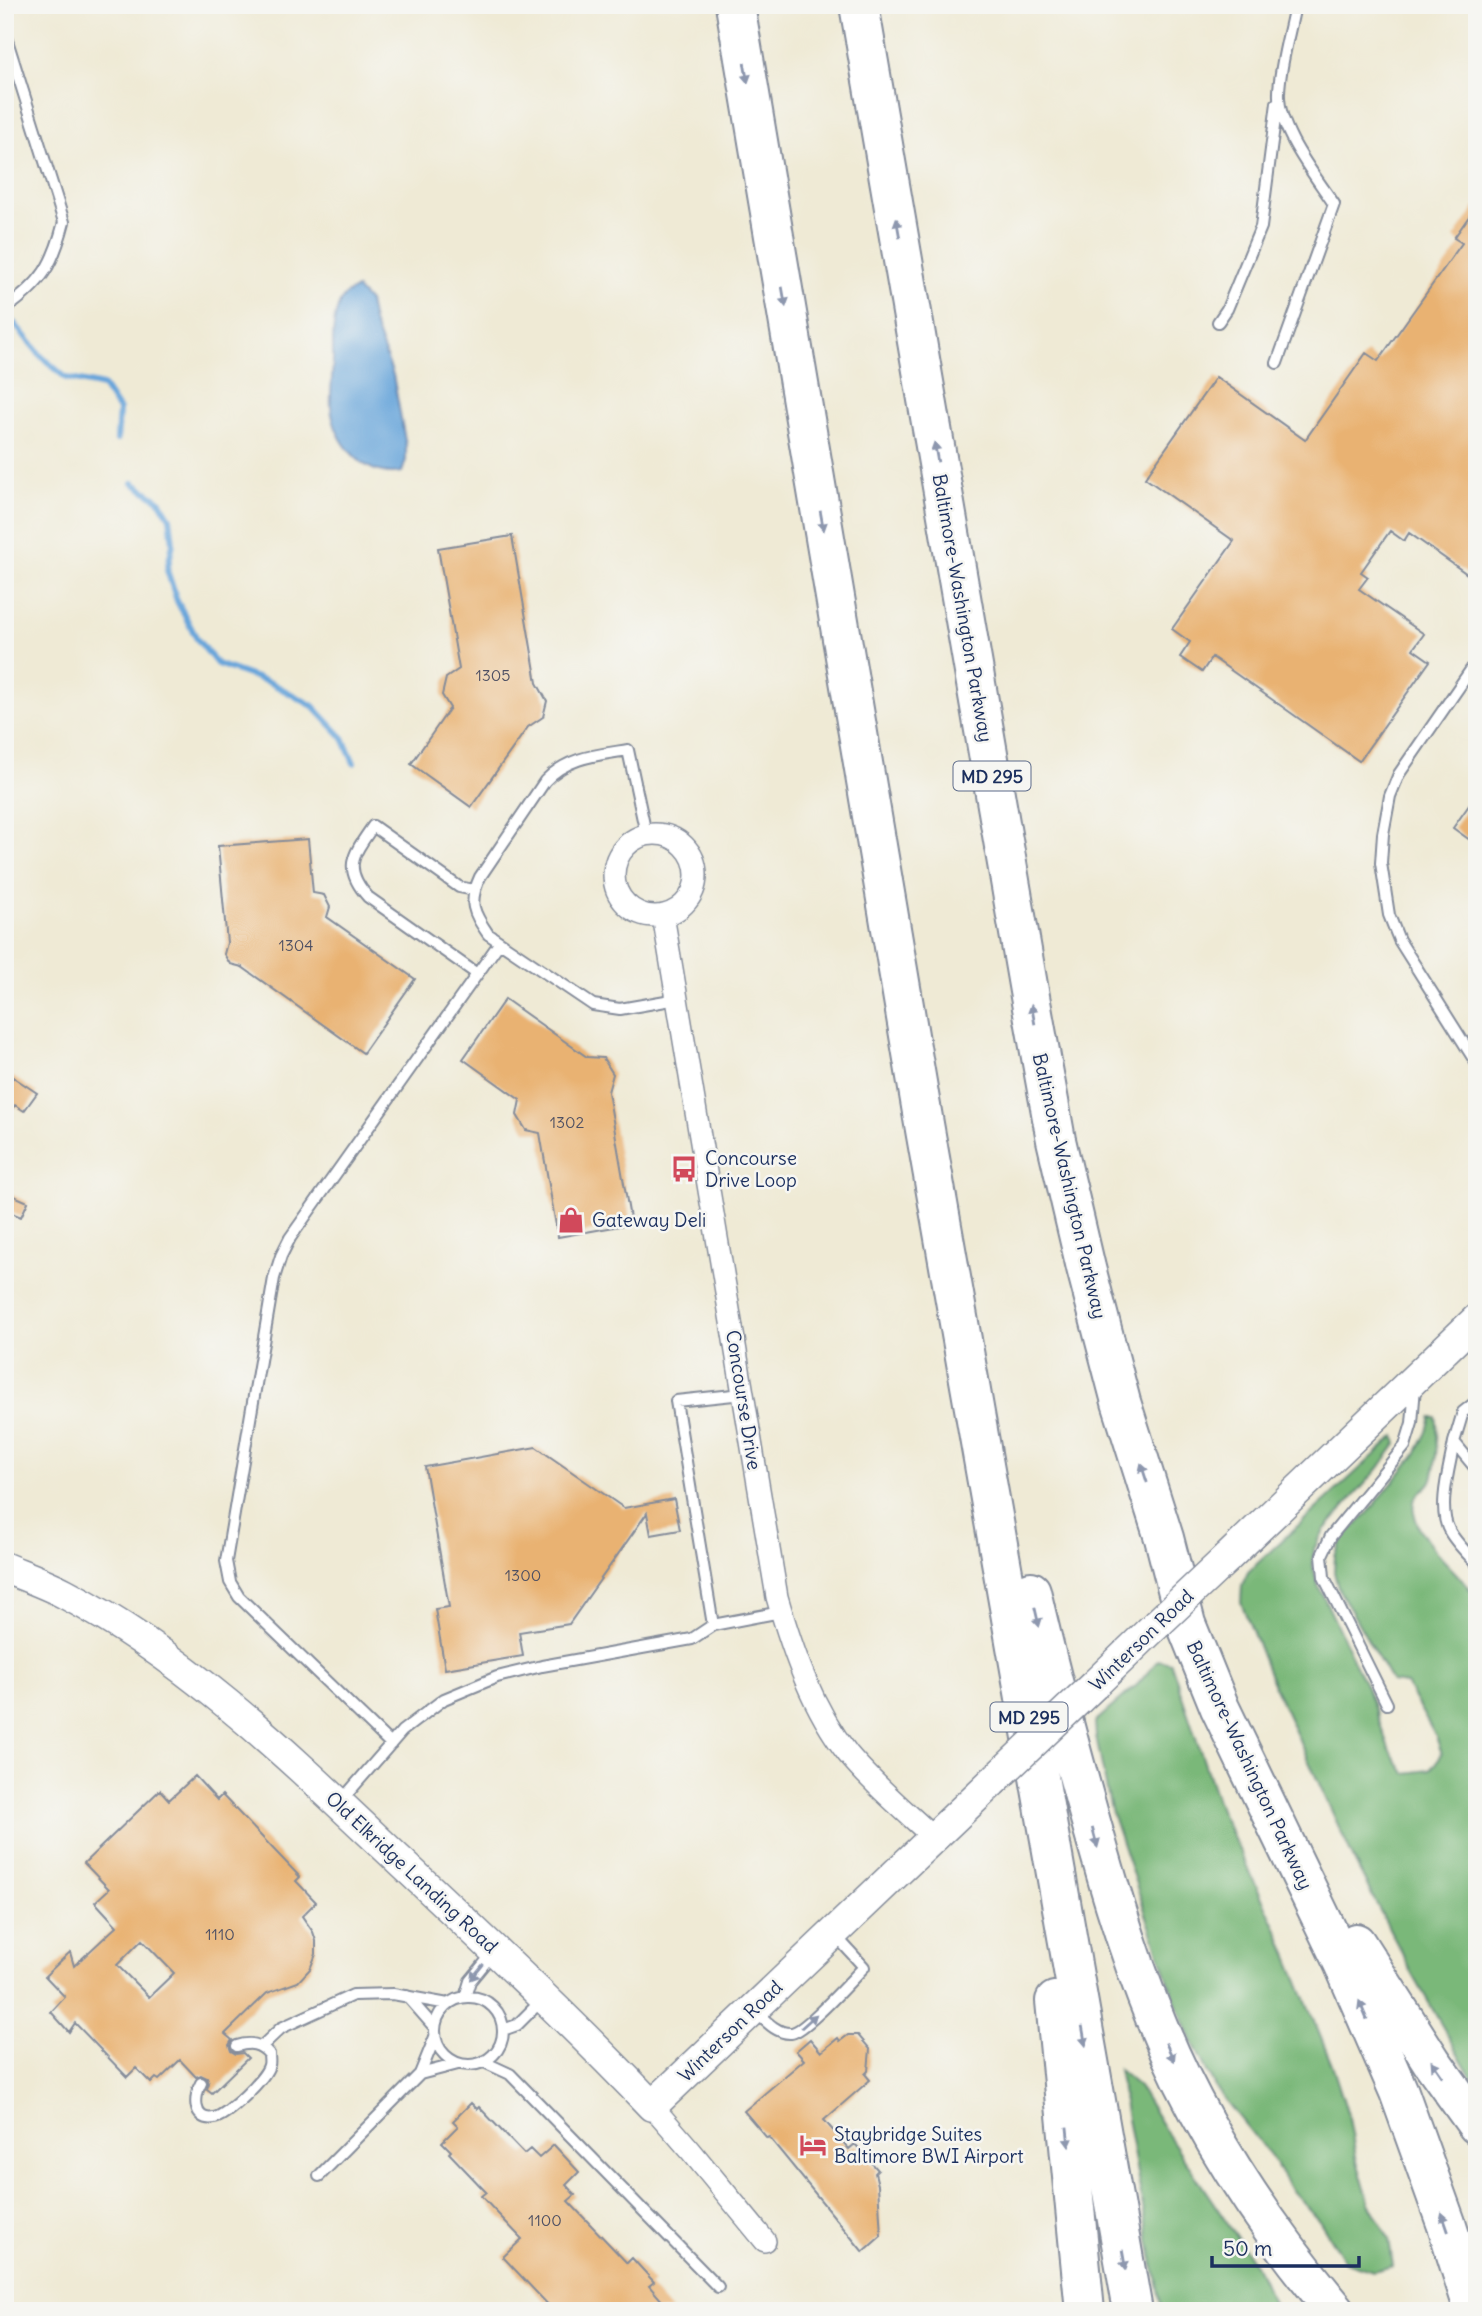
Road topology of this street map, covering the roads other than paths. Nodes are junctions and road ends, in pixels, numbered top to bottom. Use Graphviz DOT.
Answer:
graph roads {
  1 [pos="735,5"];
  2 [pos="859,5"];
  3 [pos="1295,5"];
  4 [pos="5,34"];
  5 [pos="1279,93"];
  6 [pos="5,309"];
  7 [pos="1218,322"];
  8 [pos="1277,363"];
  9 [pos="1477,661"];
  10 [pos="858,736"];
  11 [pos="646,834"];
  12 [pos="474,890"];
  13 [pos="663,915"];
  14 [pos="500,942"];
  15 [pos="477,974"];
  16 [pos="677,999"];
  17 [pos="1477,1064"];
  18 [pos="924,1124"];
  19 [pos="1477,1319"];
  20 [pos="1416,1377"];
  21 [pos="743,1394"];
  22 [pos="1477,1401"];
  23 [pos="1454,1441"];
  24 [pos="1477,1470"];
  25 [pos="1164,1538"];
  26 [pos="1477,1564"];
  27 [pos="5,1568"];
  28 [pos="782,1612"];
  29 [pos="713,1625"];
  30 [pos="1387,1704"];
  31 [pos="391,1744"];
  32 [pos="339,1803"];
  33 [pos="933,1838"];
  34 [pos="833,1933"];
  35 [pos="495,1951"];
  36 [pos="407,1996"];
  37 [pos="465,1997"];
  38 [pos="544,1998"];
  39 [pos="448,2004"];
  40 [pos="753,2009"];
  41 [pos="503,2029"];
  42 [pos="435,2032"];
  43 [pos="237,2046"];
  44 [pos="262,2046"];
  45 [pos="499,2048"];
  46 [pos="484,2062"];
  47 [pos="458,2064"];
  48 [pos="421,2074"];
  49 [pos="510,2074"];
  50 [pos="201,2083"];
  51 [pos="652,2106"];
  52 [pos="1477,2124"];
  53 [pos="319,2176"];
  54 [pos="765,2241"];
  55 [pos="718,2287"];
  56 [pos="1085,2311"];
  57 [pos="1133,2311"];
  58 [pos="1336,2311"];
  59 [pos="1474,2311"];
  1 -- 10 [label="highway, MD 295, one-way"];
  25 -- 2 [label="highway, Baltimore-Washington Parkway / MD 295, one-way"];
  3 -- 5 [label="lane"];
  4 -- 6 [label="lane"];
  5 -- 7 [label="lane"];
  5 -- 8 [label="lane"];
  9 -- 17 [label="lane"];
  10 -- 18 [label="highway, MD 295"];
  10 -- 58 [label="highway, one-way"];
  11 -- 12 [label="lane"];
  11 -- 13 [label="street"];
  11 -- 13 [label="street"];
  12 -- 14 [label="lane"];
  12 -- 15 [label="lane"];
  13 -- 16 [label="street, Concourse Drive"];
  14 -- 15 [label="lane"];
  14 -- 16 [label="lane"];
  15 -- 31 [label="lane"];
  16 -- 21 [label="street, Concourse Drive"];
  18 -- 56 [label="highway, one-way"];
  18 -- 57 [label="highway, MD 295, one-way"];
  19 -- 20 [label="street, Winterson Road"];
  20 -- 30 [label="lane"];
  20 -- 33 [label="street, Winterson Road, bridge"];
  21 -- 28 [label="street, Concourse Drive"];
  21 -- 29 [label="lane"];
  22 -- 23 [label="lane"];
  23 -- 24 [label="lane"];
  23 -- 26 [label="lane"];
  52 -- 25 [label="highway, one-way"];
  59 -- 25 [label="highway, Baltimore-Washington Parkway / MD 295, one-way"];
  27 -- 32 [label="street, Old Elkridge Landing Road"];
  28 -- 29 [label="lane"];
  28 -- 33 [label="street, Concourse Drive"];
  29 -- 31 [label="lane"];
  31 -- 32 [label="lane"];
  32 -- 35 [label="street, Old Elkridge Landing Road"];
  33 -- 34 [label="street, Winterson Road"];
  34 -- 40 [label="street, Winterson Road"];
  40 -- 34 [label="lane, one-way"];
  35 -- 37 [label="lane, one-way"];
  35 -- 38 [label="street, Old Elkridge Landing Road"];
  36 -- 39 [label="lane"];
  36 -- 42 [label="lane"];
  36 -- 44 [label="lane"];
  37 -- 39 [label="lane"];
  37 -- 41 [label="lane"];
  38 -- 41 [label="lane"];
  38 -- 51 [label="street, Old Elkridge Landing Road"];
  39 -- 42 [label="lane"];
  40 -- 51 [label="street, Winterson Road"];
  41 -- 45 [label="lane"];
  42 -- 47 [label="lane"];
  42 -- 48 [label="lane"];
  43 -- 44 [label="lane"];
  44 -- 50 [label="lane"];
  45 -- 46 [label="lane"];
  45 -- 49 [label="lane"];
  46 -- 47 [label="lane"];
  46 -- 49 [label="lane"];
  47 -- 48 [label="lane"];
  48 -- 53 [label="lane"];
  49 -- 55 [label="lane"];
  51 -- 54 [label="street, Old Elkridge Landing Road"];
}
